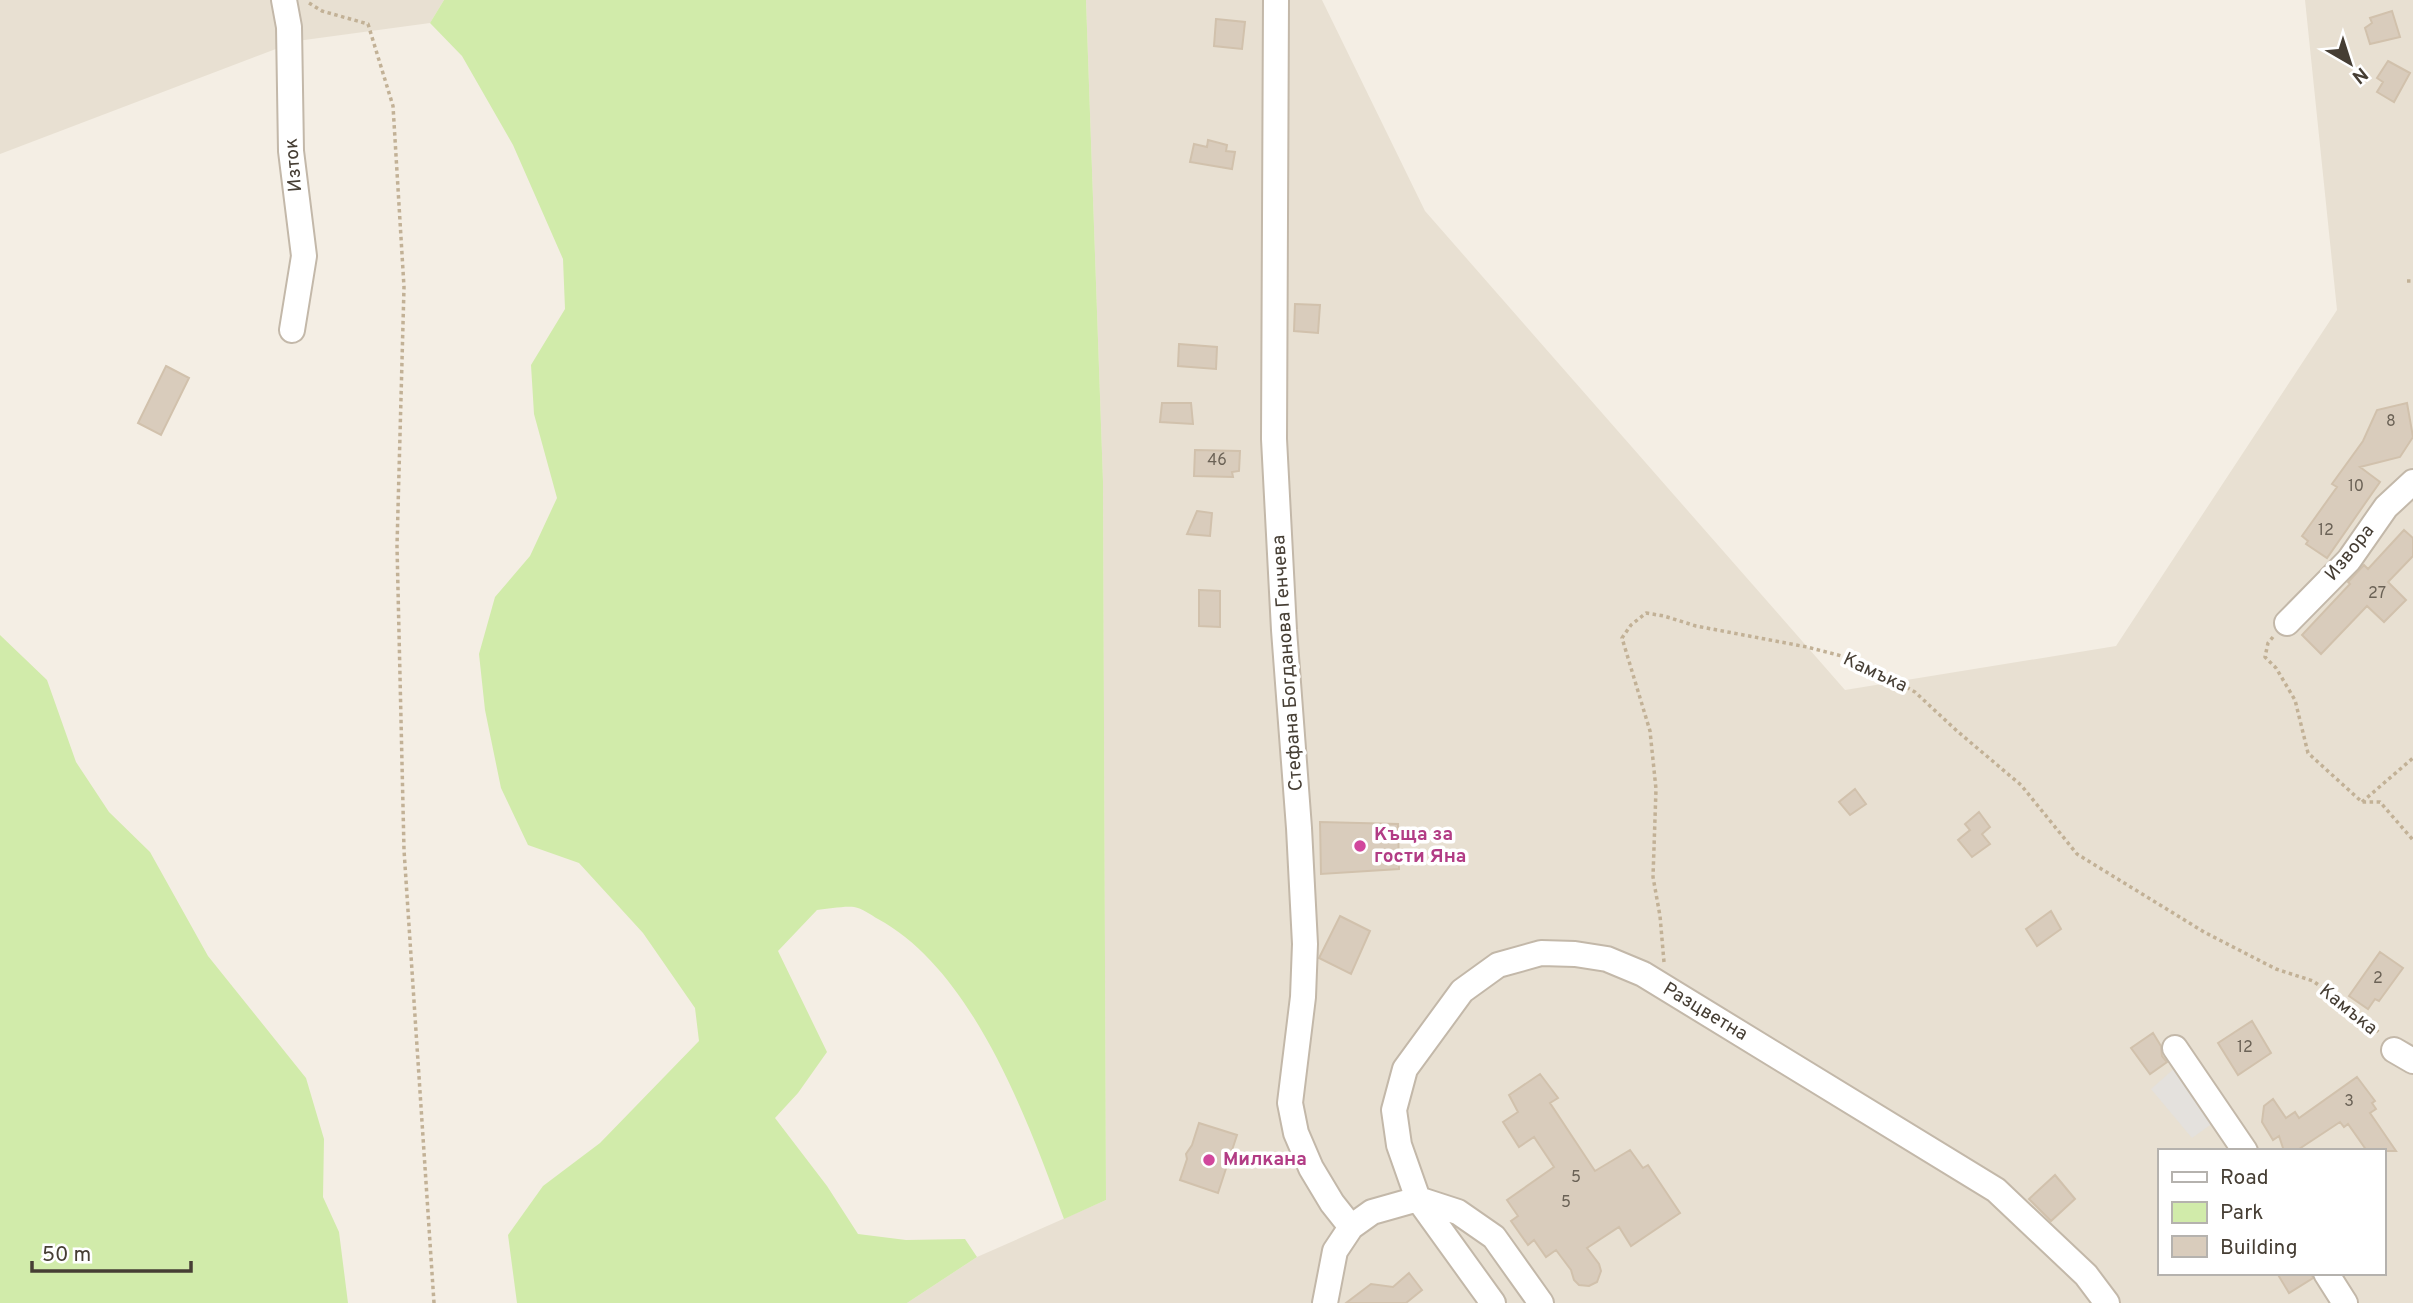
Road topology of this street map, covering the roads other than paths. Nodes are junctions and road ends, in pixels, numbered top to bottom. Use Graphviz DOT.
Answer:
graph roads {
  1 [pos="284,0"];
  2 [pos="1276,0"];
  3 [pos="292,330"];
  4 [pos="2413,482"];
  5 [pos="2287,623"];
  6 [pos="2175,1048"];
  7 [pos="2244,1149"];
  8 [pos="1418,1199"];
  9 [pos="1351,1227"];
  10 [pos="2327,1275"];
  11 [pos="1325,1303"];
  12 [pos="1493,1303"];
  13 [pos="1541,1303"];
  14 [pos="2107,1303"];
  15 [pos="2345,1303"];
  1 -- 3 [label="street, Изток"];
  2 -- 9 [label="street, Стефана Богданова Генчева"];
  4 -- 5 [label="street, Извора"];
  6 -- 7 [label="street"];
  8 -- 9 [label="street"];
  8 -- 12 [label="street, Разцветна"];
  8 -- 13 [label="street"];
  8 -- 14 [label="street, Разцветна"];
  9 -- 11 [label="street"];
  10 -- 15 [label="street"];
}
